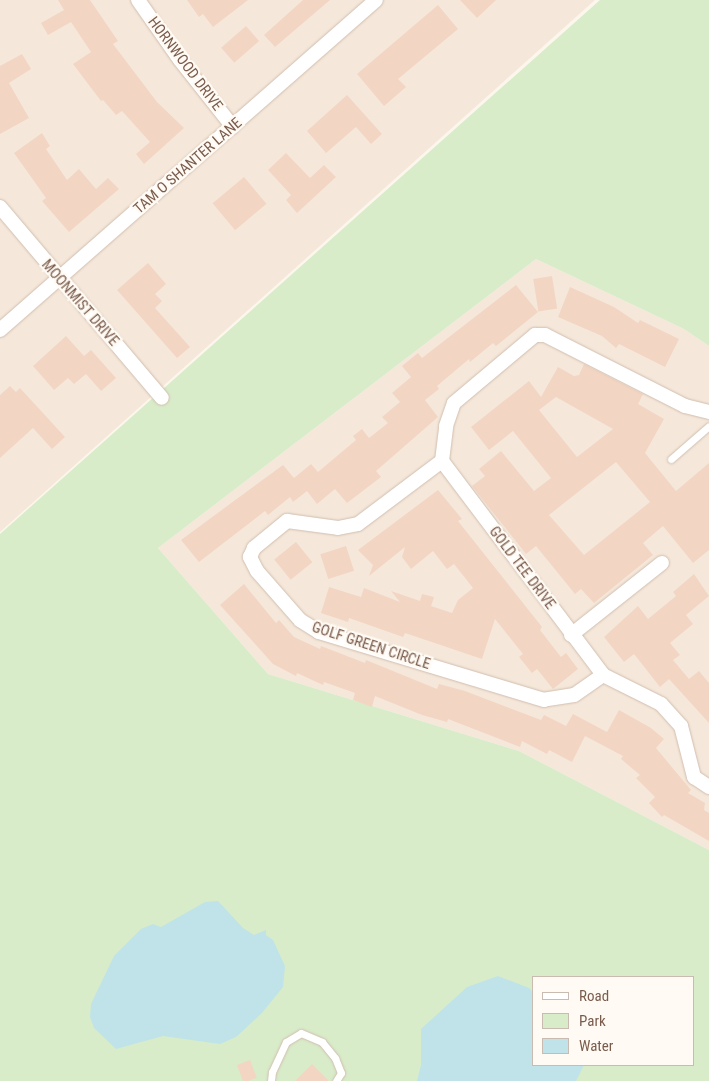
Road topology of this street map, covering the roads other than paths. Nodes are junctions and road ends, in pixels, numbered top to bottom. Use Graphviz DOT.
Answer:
graph roads {
  1 [pos="138,0"];
  2 [pos="376,0"];
  3 [pos="233,127"];
  4 [pos="0,207"];
  5 [pos="58,279"];
  6 [pos="0,330"];
  7 [pos="162,398"];
  8 [pos="709,412"];
  9 [pos="709,426"];
  10 [pos="671,459"];
  11 [pos="442,461"];
  12 [pos="662,563"];
  13 [pos="571,635"];
  14 [pos="603,674"];
  15 [pos="709,787"];
  16 [pos="272,1081"];
  17 [pos="336,1081"];
  1 -- 3 [label="street, HORNWOOD DRIVE"];
  2 -- 3 [label="street, TAM O SHANTER LANE"];
  3 -- 5 [label="street, TAM O SHANTER LANE"];
  4 -- 5 [label="street, MOONMIST DRIVE"];
  5 -- 6 [label="street, TAM O SHANTER LANE"];
  5 -- 7 [label="street, MOONMIST DRIVE"];
  8 -- 11 [label="street"];
  9 -- 10 [label="lane"];
  11 -- 13 [label="street, GOLD TEE DRIVE"];
  11 -- 14 [label="street, GOLF GREEN CIRCLE"];
  12 -- 13 [label="street"];
  13 -- 14 [label="street, GOLD TEE DRIVE"];
  14 -- 15 [label="street"];
  16 -- 17 [label="lane"];
}
